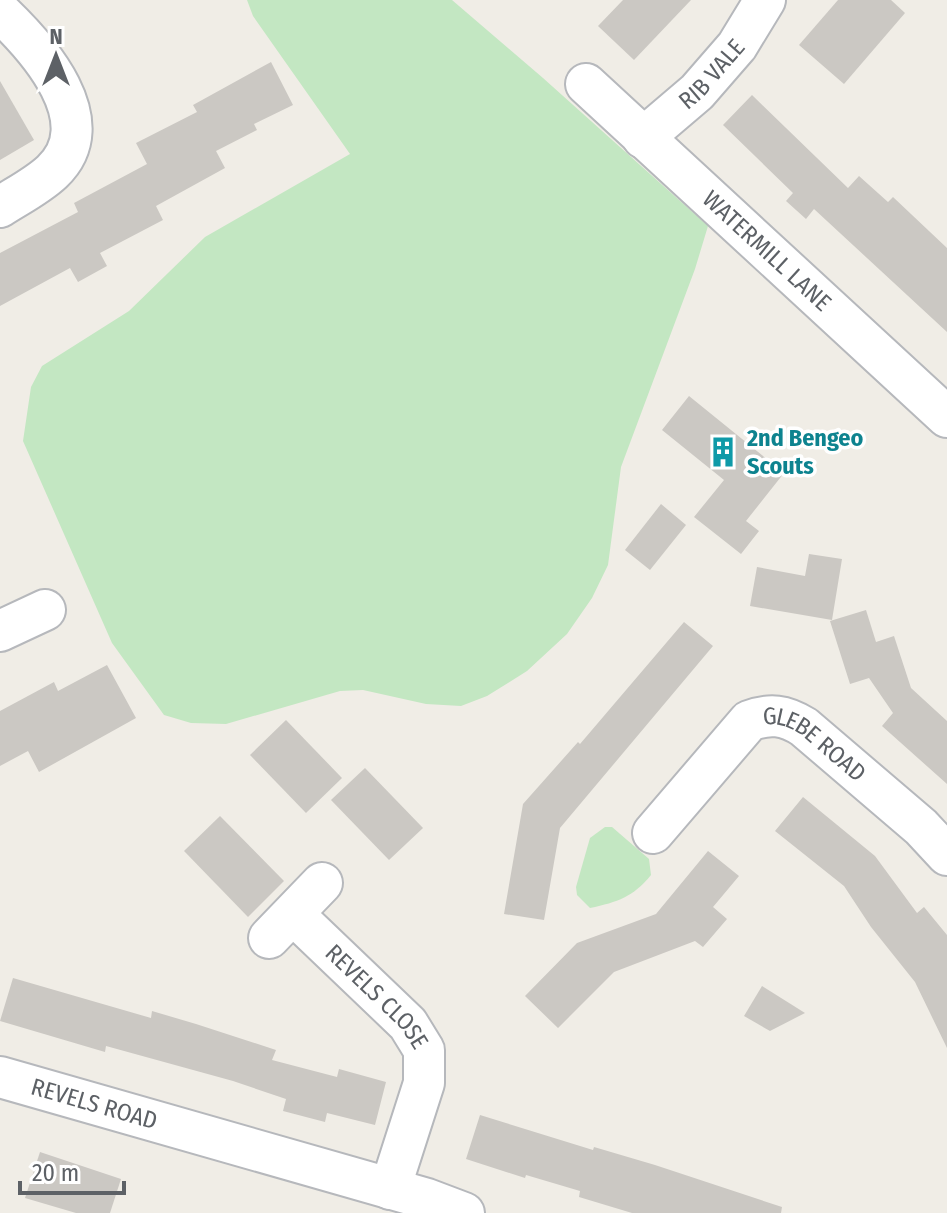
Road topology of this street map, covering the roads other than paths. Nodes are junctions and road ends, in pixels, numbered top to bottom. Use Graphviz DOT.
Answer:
graph roads {
  1 [pos="765,0"];
  2 [pos="0,12"];
  3 [pos="586,84"];
  4 [pos="643,138"];
  5 [pos="0,207"];
  6 [pos="947,417"];
  7 [pos="45,610"];
  8 [pos="0,631"];
  9 [pos="653,833"];
  10 [pos="947,855"];
  11 [pos="322,883"];
  12 [pos="0,1077"];
  13 [pos="390,1189"];
  14 [pos="464,1213"];
  1 -- 4 [label="street, RIB VALE"];
  2 -- 5 [label="street"];
  3 -- 4 [label="street, WATERMILL LANE"];
  4 -- 6 [label="street, WATERMILL LANE"];
  7 -- 8 [label="street"];
  9 -- 10 [label="street, GLEBE ROAD"];
  11 -- 13 [label="street, REVELS CLOSE"];
  12 -- 13 [label="street, REVELS ROAD"];
  13 -- 14 [label="street, REVELS ROAD"];
}
